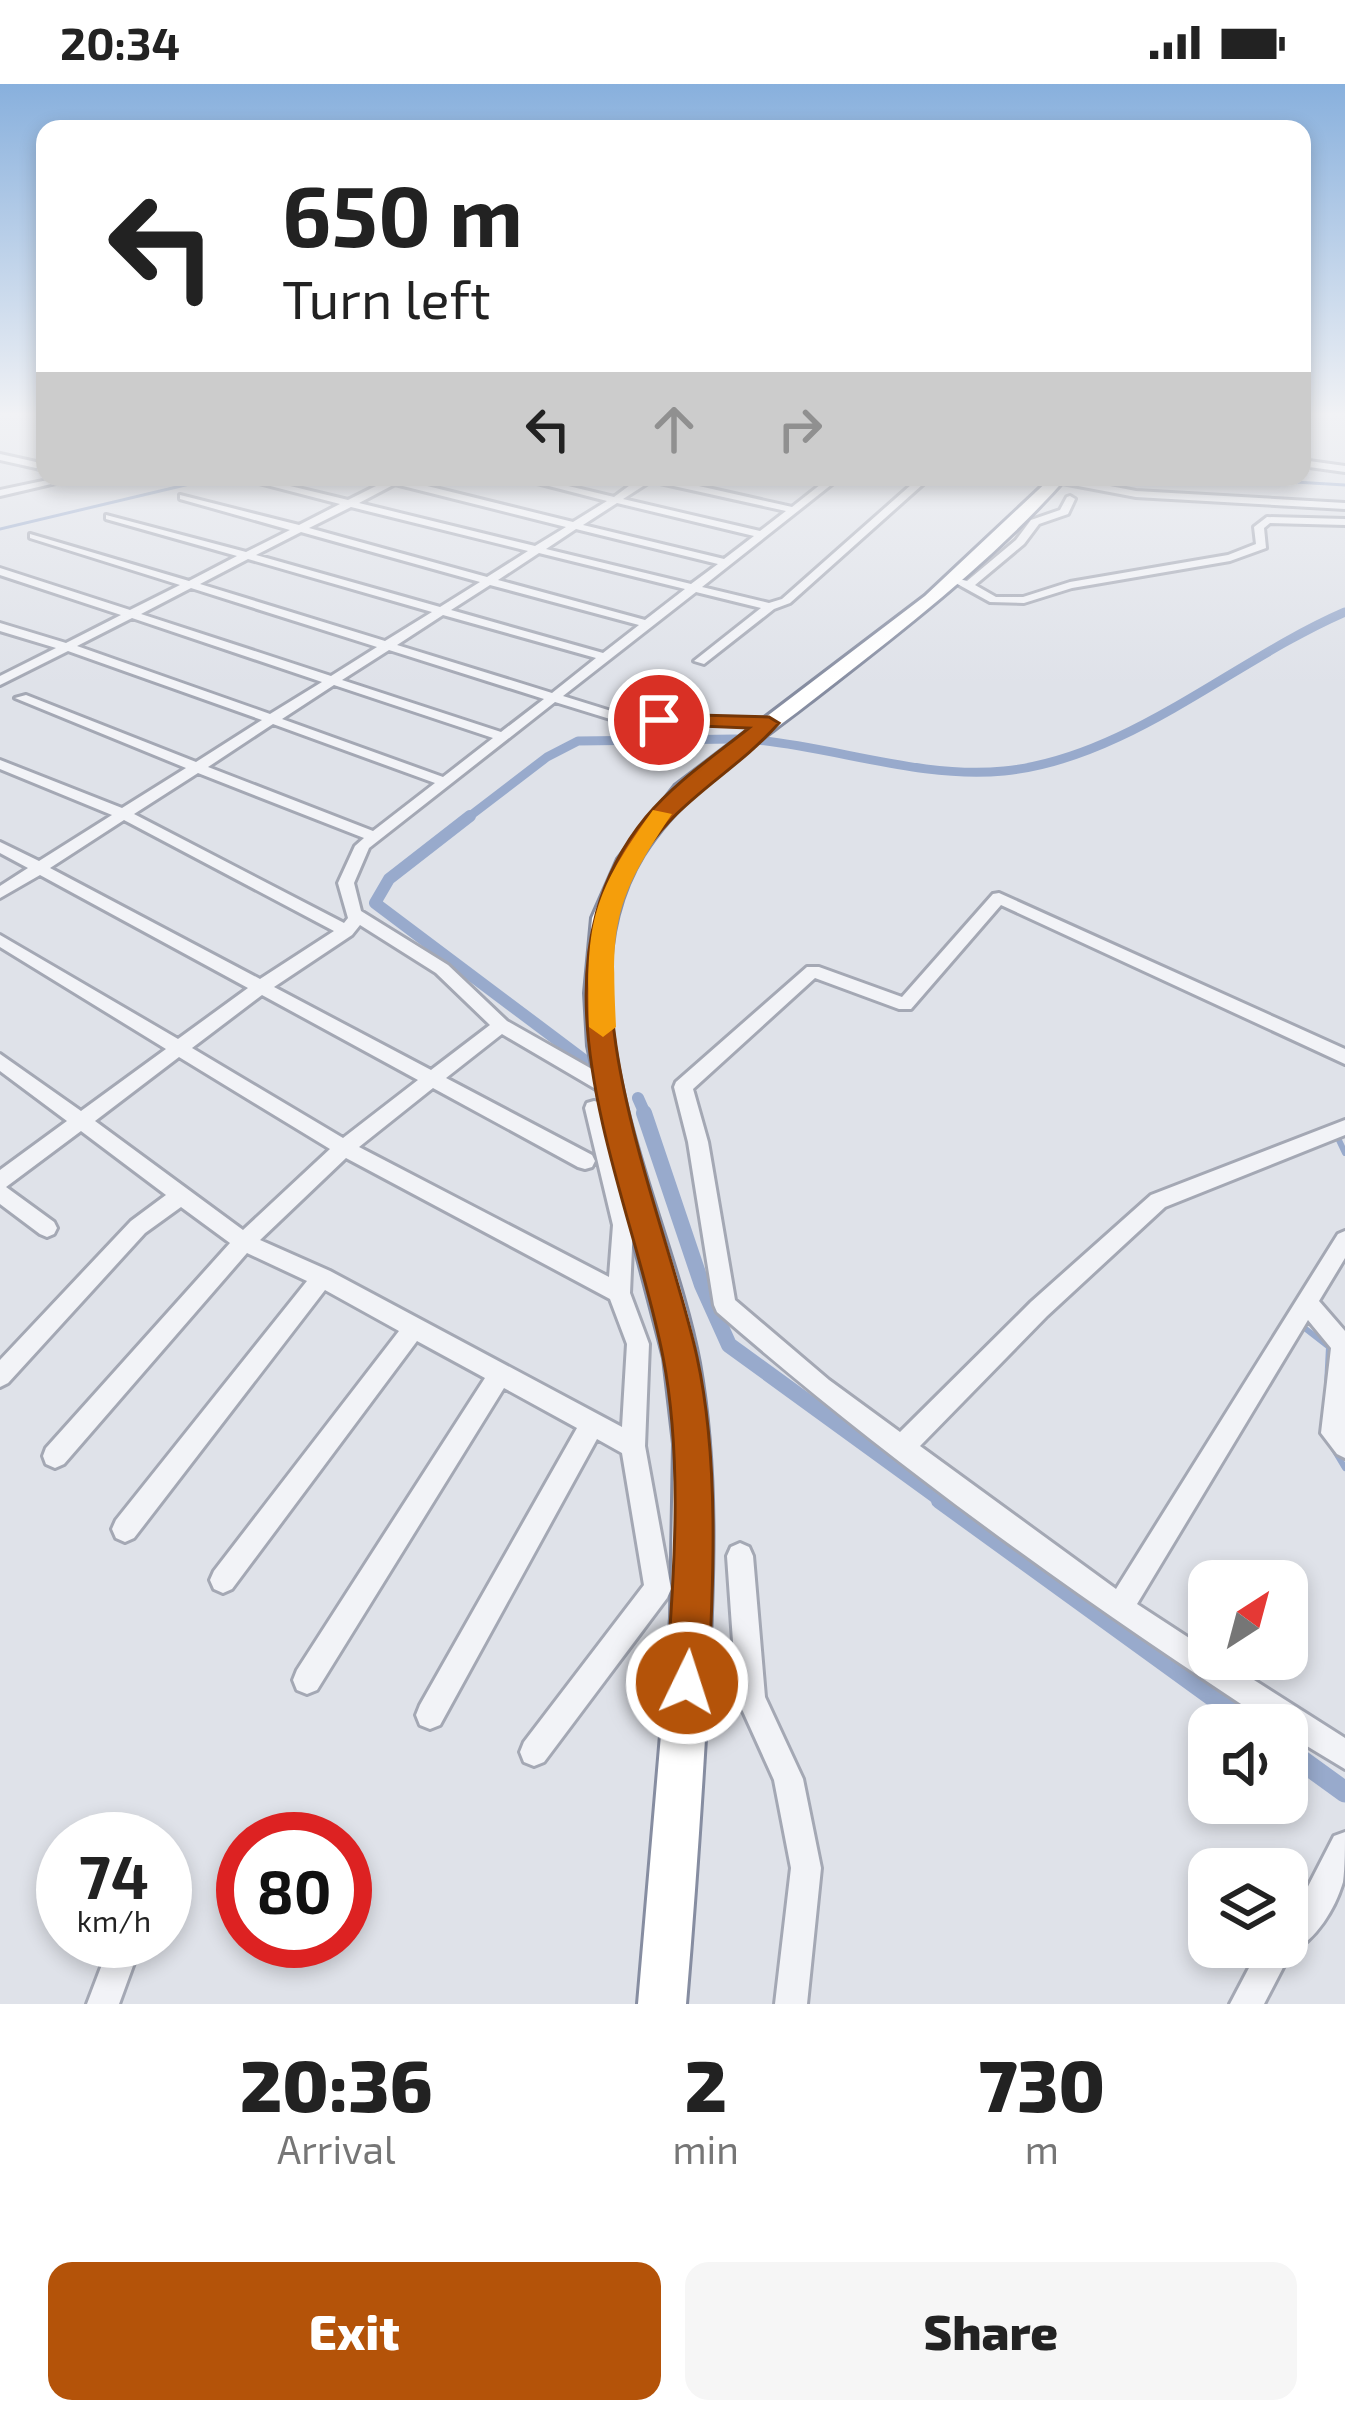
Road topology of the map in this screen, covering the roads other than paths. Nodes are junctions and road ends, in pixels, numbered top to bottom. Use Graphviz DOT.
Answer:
graph roads {
  1 [pos="215,506"];
  2 [pos="346,506"];
  3 [pos="355,506"];
  4 [pos="500,506"];
  5 [pos="605,506"];
  6 [pos="638,506"];
  7 [pos="775,506"];
  8 [pos="800,506"];
  9 [pos="894,506"];
  10 [pos="1032,506"];
  11 [pos="794,510"];
  12 [pos="110,517"];
  13 [pos="1345,522"];
  14 [pos="575,525"];
  15 [pos="301,529"];
  16 [pos="762,535"];
  17 [pos="34,536"];
  18 [pos="535,551"];
  19 [pos="248,556"];
  20 [pos="726,563"];
  21 [pos="0,571"];
  22 [pos="488,580"];
  23 [pos="963,581"];
  24 [pos="192,585"];
  25 [pos="690,590"];
  26 [pos="770,607"];
  27 [pos="441,611"];
  28 [pos="133,615"];
  29 [pos="647,624"];
  30 [pos="0,627"];
  31 [pos="387,646"];
  32 [pos="69,648"];
  33 [pos="604,657"];
  34 [pos="700,662"];
  35 [pos="0,681"];
  36 [pos="332,681"];
  37 [pos="553,697"];
  38 [pos="21,698"];
  39 [pos="272,719"];
  40 [pos="769,723"];
  41 [pos="502,737"];
  42 [pos="0,764"];
  43 [pos="197,767"];
  44 [pos="445,782"];
  45 [pos="124,814"];
  46 [pos="374,837"];
  47 [pos="0,847"];
  48 [pos="41,865"];
  49 [pos="0,893"];
  50 [pos="352,924"];
  51 [pos="0,940"];
  52 [pos="261,987"];
  53 [pos="501,1025"];
  54 [pos="182,1045"];
  55 [pos="1345,1057"];
  56 [pos="0,1061"];
  57 [pos="430,1082"];
  58 [pos="614,1101"];
  59 [pos="82,1118"];
  60 [pos="1344,1129"];
  61 [pos="344,1148"];
  62 [pos="585,1160"];
  63 [pos="0,1180"];
  64 [pos="0,1193"];
  65 [pos="183,1194"];
  66 [pos="47,1228"];
  67 [pos="1345,1240"];
  68 [pos="244,1243"];
  69 [pos="322,1278"];
  70 [pos="619,1293"];
  71 [pos="1306,1301"];
  72 [pos="413,1329"];
  73 [pos="501,1373"];
  74 [pos="0,1376"];
  75 [pos="593,1423"];
  76 [pos="633,1446"];
  77 [pos="1345,1446"];
  78 [pos="902,1448"];
  79 [pos="55,1456"];
  80 [pos="125,1529"];
  81 [pos="740,1556"];
  82 [pos="223,1580"];
  83 [pos="1120,1607"];
  84 [pos="307,1680"];
  85 [pos="430,1714"];
  86 [pos="534,1752"];
  87 [pos="1345,1755"];
  88 [pos="1345,1847"];
  89 [pos="1308,1919"];
  90 [pos="116,1968"];
  91 [pos="1266,1968"];
  92 [pos="103,2004"];
  93 [pos="662,2004"];
  94 [pos="790,2004"];
  95 [pos="1246,2004"];
  1 -- 15 [label="street"];
  2 -- 15 [label="street"];
  3 -- 18 [label="street"];
  4 -- 14 [label="street"];
  5 -- 14 [label="street"];
  6 -- 16 [label="street"];
  7 -- 11 [label="street"];
  8 -- 11 [label="street"];
  9 -- 26 [label="street"];
  10 -- 23 [label="highway"];
  11 -- 16 [label="street"];
  12 -- 19 [label="street"];
  13 -- 23 [label="street"];
  14 -- 18 [label="street"];
  14 -- 20 [label="street"];
  15 -- 19 [label="street"];
  15 -- 22 [label="street"];
  16 -- 20 [label="street"];
  17 -- 24 [label="street"];
  18 -- 22 [label="street"];
  18 -- 25 [label="street"];
  19 -- 24 [label="street"];
  19 -- 27 [label="street"];
  20 -- 25 [label="street"];
  21 -- 28 [label="street"];
  22 -- 27 [label="street"];
  22 -- 29 [label="street"];
  23 -- 40 [label="highway"];
  24 -- 28 [label="street"];
  24 -- 31 [label="street"];
  25 -- 26 [label="street"];
  25 -- 29 [label="street"];
  26 -- 34 [label="street"];
  27 -- 31 [label="street"];
  27 -- 33 [label="street"];
  28 -- 32 [label="street"];
  28 -- 36 [label="street"];
  29 -- 33 [label="street"];
  30 -- 32 [label="street"];
  31 -- 36 [label="street"];
  31 -- 37 [label="street"];
  32 -- 35 [label="street"];
  32 -- 39 [label="street"];
  33 -- 37 [label="street"];
  36 -- 39 [label="street"];
  36 -- 41 [label="street"];
  37 -- 40 [label="street"];
  37 -- 41 [label="street"];
  38 -- 43 [label="street"];
  39 -- 43 [label="street"];
  39 -- 44 [label="street"];
  40 -- 58 [label="highway"];
  41 -- 44 [label="street"];
  42 -- 45 [label="street"];
  43 -- 45 [label="street"];
  43 -- 46 [label="street"];
  44 -- 46 [label="street"];
  45 -- 48 [label="street"];
  45 -- 50 [label="street"];
  46 -- 50 [label="street"];
  47 -- 48 [label="street"];
  48 -- 49 [label="street"];
  48 -- 52 [label="street"];
  50 -- 52 [label="street"];
  50 -- 53 [label="street"];
  51 -- 54 [label="street"];
  52 -- 54 [label="street"];
  52 -- 57 [label="street"];
  53 -- 57 [label="street"];
  53 -- 58 [label="street"];
  54 -- 59 [label="street"];
  54 -- 61 [label="street"];
  55 -- 78 [label="street"];
  56 -- 59 [label="street"];
  57 -- 61 [label="street"];
  57 -- 62 [label="street"];
  58 -- 70 [label="street"];
  58 -- 93 [label="highway"];
  59 -- 63 [label="street"];
  59 -- 65 [label="street"];
  60 -- 78 [label="street"];
  61 -- 68 [label="street"];
  61 -- 70 [label="street"];
  64 -- 66 [label="street"];
  65 -- 68 [label="street"];
  65 -- 74 [label="street"];
  67 -- 71 [label="street"];
  68 -- 69 [label="street"];
  68 -- 79 [label="street"];
  69 -- 72 [label="street"];
  69 -- 80 [label="street"];
  70 -- 76 [label="street"];
  71 -- 77 [label="street"];
  71 -- 83 [label="street"];
  72 -- 73 [label="street"];
  72 -- 82 [label="street"];
  73 -- 75 [label="street"];
  73 -- 84 [label="street"];
  75 -- 76 [label="street"];
  75 -- 85 [label="street"];
  76 -- 86 [label="street"];
  78 -- 83 [label="street"];
  81 -- 94 [label="street"];
  83 -- 87 [label="street"];
  88 -- 89 [label="street"];
  90 -- 92 [label="street"];
  91 -- 95 [label="street"];
}
